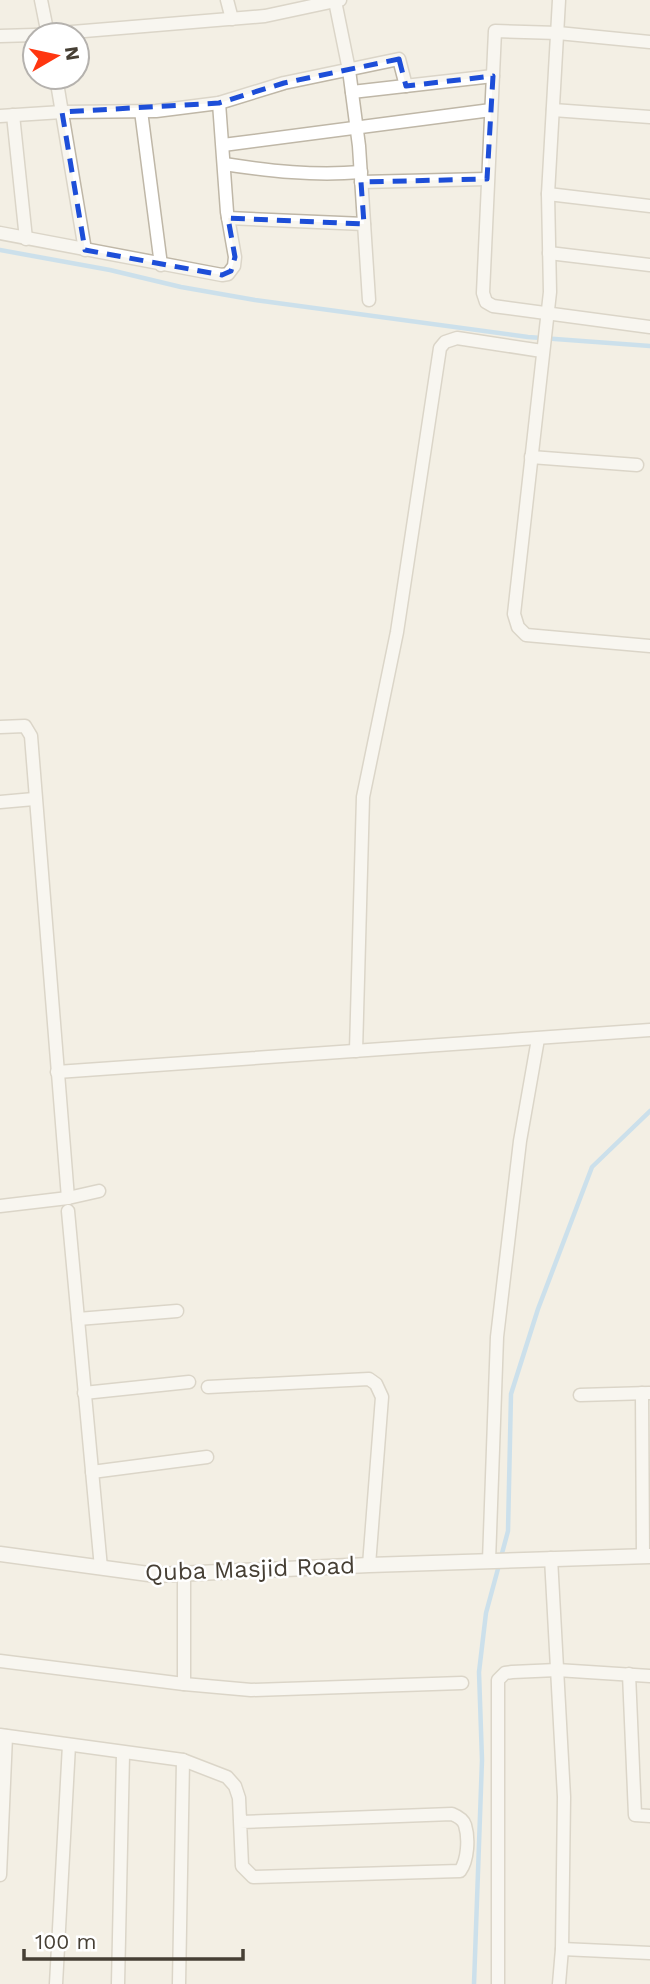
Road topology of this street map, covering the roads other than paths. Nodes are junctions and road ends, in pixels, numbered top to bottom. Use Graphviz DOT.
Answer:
graph roads {
  1 [pos="41,0"];
  2 [pos="227,0"];
  3 [pos="338,0"];
  4 [pos="559,0"];
  5 [pos="232,19"];
  6 [pos="45,21"];
  7 [pos="91,31"];
  8 [pos="558,33"];
  9 [pos="21,35"];
  10 [pos="0,36"];
  11 [pos="650,42"];
  12 [pos="349,70"];
  13 [pos="493,76"];
  14 [pos="406,86"];
  15 [pos="58,91"];
  16 [pos="352,92"];
  17 [pos="219,103"];
  18 [pos="491,110"];
  19 [pos="553,110"];
  20 [pos="141,111"];
  21 [pos="62,112"];
  22 [pos="7,116"];
  23 [pos="650,117"];
  24 [pos="357,128"];
  25 [pos="223,145"];
  26 [pos="224,164"];
  27 [pos="361,177"];
  28 [pos="487,179"];
  29 [pos="548,194"];
  30 [pos="650,206"];
  31 [pos="228,218"];
  32 [pos="364,224"];
  33 [pos="0,233"];
  34 [pos="26,239"];
  35 [pos="85,250"];
  36 [pos="549,253"];
  37 [pos="161,265"];
  38 [pos="650,265"];
  39 [pos="369,300"];
  40 [pos="546,319"];
  41 [pos="650,327"];
  42 [pos="542,349"];
  43 [pos="531,457"];
  44 [pos="637,465"];
  45 [pos="650,646"];
  46 [pos="0,727"];
  47 [pos="34,799"];
  48 [pos="0,802"];
  49 [pos="650,1030"];
  50 [pos="538,1039"];
  51 [pos="356,1051"];
  52 [pos="57,1072"];
  53 [pos="99,1191"];
  54 [pos="68,1205"];
  55 [pos="0,1206"];
  56 [pos="177,1311"];
  57 [pos="78,1319"];
  58 [pos="189,1382"];
  59 [pos="208,1387"];
  60 [pos="84,1393"];
  61 [pos="646,1393"];
  62 [pos="580,1395"];
  63 [pos="207,1457"];
  64 [pos="92,1472"];
  65 [pos="0,1554"];
  66 [pos="647,1556"];
  67 [pos="551,1558"];
  68 [pos="489,1561"];
  69 [pos="369,1565"];
  70 [pos="101,1568"];
  71 [pos="184,1575"];
  72 [pos="0,1661"];
  73 [pos="557,1670"];
  74 [pos="629,1674"];
  75 [pos="650,1675"];
  76 [pos="462,1683"];
  77 [pos="184,1684"];
  78 [pos="3,1735"];
  79 [pos="69,1745"];
  80 [pos="123,1754"];
  81 [pos="183,1760"];
  82 [pos="650,1816"];
  83 [pos="240,1822"];
  84 [pos="0,1875"];
  85 [pos="562,1949"];
  86 [pos="650,1952"];
  87 [pos="57,1984"];
  88 [pos="118,1984"];
  89 [pos="179,1984"];
  90 [pos="498,1984"];
  91 [pos="559,1984"];
  1 -- 6 [label="street"];
  2 -- 5 [label="street"];
  3 -- 5 [label="street"];
  3 -- 12 [label="street"];
  4 -- 8 [label="street"];
  5 -- 7 [label="street"];
  8 -- 11 [label="street"];
  8 -- 13 [label="street"];
  8 -- 19 [label="street"];
  9 -- 10 [label="street"];
  12 -- 14 [label="street"];
  12 -- 16 [label="street"];
  12 -- 17 [label="street"];
  13 -- 14 [label="street"];
  13 -- 18 [label="street"];
  14 -- 16 [label="street"];
  15 -- 21 [label="street"];
  16 -- 24 [label="street"];
  17 -- 20 [label="street"];
  17 -- 25 [label="street"];
  18 -- 24 [label="street"];
  18 -- 28 [label="street"];
  19 -- 23 [label="street"];
  19 -- 29 [label="street"];
  20 -- 21 [label="street"];
  20 -- 37 [label="street"];
  21 -- 22 [label="street"];
  21 -- 35 [label="street"];
  22 -- 34 [label="street"];
  24 -- 25 [label="street"];
  24 -- 27 [label="street"];
  25 -- 26 [label="street"];
  26 -- 27 [label="street"];
  26 -- 31 [label="street"];
  27 -- 28 [label="street"];
  27 -- 32 [label="street"];
  28 -- 40 [label="street"];
  29 -- 30 [label="street"];
  29 -- 36 [label="street"];
  31 -- 32 [label="street"];
  31 -- 37 [label="street"];
  32 -- 39 [label="street"];
  33 -- 34 [label="street"];
  34 -- 35 [label="street"];
  35 -- 37 [label="street"];
  36 -- 38 [label="street"];
  36 -- 40 [label="street"];
  40 -- 41 [label="street"];
  40 -- 42 [label="street"];
  42 -- 43 [label="street"];
  42 -- 51 [label="street"];
  43 -- 44 [label="street"];
  43 -- 45 [label="street"];
  46 -- 47 [label="street"];
  47 -- 48 [label="street"];
  47 -- 52 [label="street"];
  49 -- 50 [label="street"];
  50 -- 51 [label="street"];
  50 -- 68 [label="street"];
  51 -- 52 [label="street"];
  52 -- 54 [label="street"];
  53 -- 54 [label="street"];
  54 -- 55 [label="street"];
  54 -- 57 [label="street"];
  56 -- 57 [label="street"];
  57 -- 60 [label="street"];
  58 -- 60 [label="street"];
  59 -- 69 [label="street"];
  60 -- 64 [label="street"];
  61 -- 62 [label="street"];
  61 -- 66 [label="street"];
  63 -- 64 [label="street"];
  64 -- 70 [label="street"];
  65 -- 70 [label="street, Quba Masjid Road"];
  66 -- 67 [label="street, Quba Masjid Road"];
  67 -- 68 [label="street, Quba Masjid Road"];
  67 -- 73 [label="street"];
  68 -- 69 [label="street, Quba Masjid Road"];
  69 -- 71 [label="street, Quba Masjid Road"];
  70 -- 71 [label="street, Quba Masjid Road"];
  71 -- 77 [label="street"];
  72 -- 77 [label="street"];
  73 -- 74 [label="street"];
  73 -- 85 [label="street"];
  73 -- 90 [label="street"];
  74 -- 75 [label="street"];
  74 -- 82 [label="street"];
  76 -- 77 [label="street"];
  78 -- 79 [label="street"];
  78 -- 84 [label="street"];
  79 -- 80 [label="street"];
  79 -- 87 [label="street"];
  80 -- 81 [label="street"];
  80 -- 88 [label="street"];
  81 -- 83 [label="street"];
  81 -- 89 [label="street"];
  83 -- 83 [label="street"];
  85 -- 86 [label="street"];
  85 -- 91 [label="street"];
}
